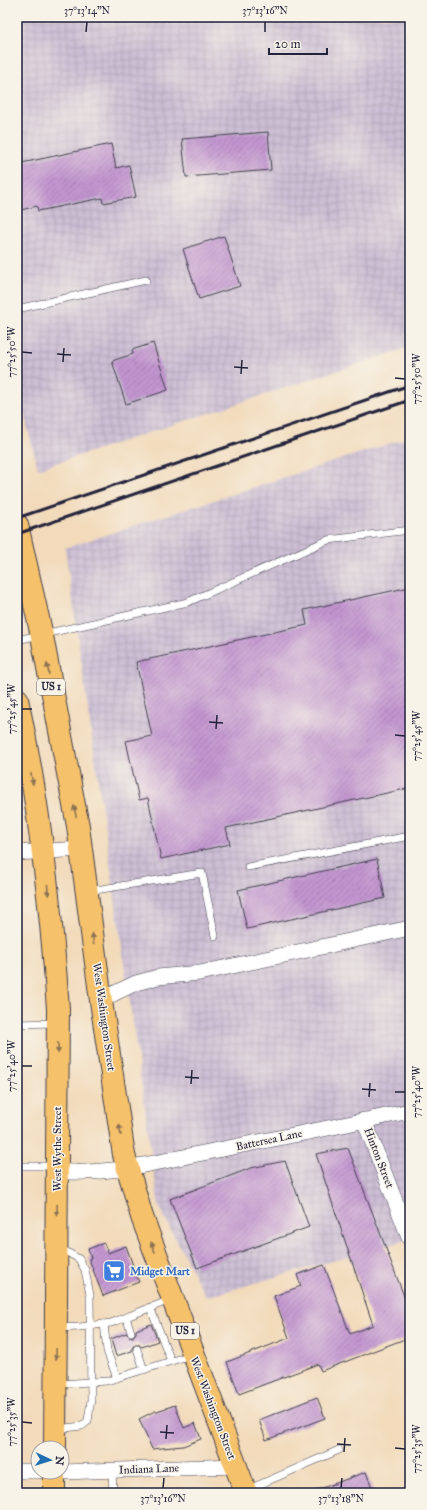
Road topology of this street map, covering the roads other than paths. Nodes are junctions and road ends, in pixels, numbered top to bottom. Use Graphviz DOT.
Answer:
graph roads {
  1 [pos="146,280"];
  2 [pos="17,309"];
  3 [pos="17,525"];
  4 [pos="410,530"];
  5 [pos="42,636"];
  6 [pos="17,640"];
  7 [pos="17,700"];
  8 [pos="410,836"];
  9 [pos="81,849"];
  10 [pos="44,851"];
  11 [pos="17,853"];
  12 [pos="248,867"];
  13 [pos="86,891"];
  14 [pos="410,928"];
  15 [pos="215,936"];
  16 [pos="101,1001"];
  17 [pos="58,1023"];
  18 [pos="17,1024"];
  19 [pos="410,1111"];
  20 [pos="364,1120"];
  21 [pos="17,1166"];
  22 [pos="57,1168"];
  23 [pos="128,1168"];
  24 [pos="410,1240"];
  25 [pos="56,1246"];
  26 [pos="173,1299"];
  27 [pos="150,1307"];
  28 [pos="126,1317"];
  29 [pos="104,1324"];
  30 [pos="90,1325"];
  31 [pos="56,1328"];
  32 [pos="131,1332"];
  33 [pos="137,1349"];
  34 [pos="193,1354"];
  35 [pos="171,1361"];
  36 [pos="144,1370"];
  37 [pos="117,1378"];
  38 [pos="90,1383"];
  39 [pos="56,1385"];
  40 [pos="55,1438"];
  41 [pos="339,1450"];
  42 [pos="235,1466"];
  43 [pos="112,1470"];
  44 [pos="17,1471"];
  45 [pos="30,1471"];
  46 [pos="70,1472"];
  47 [pos="54,1480"];
  48 [pos="245,1492"];
  49 [pos="54,1493"];
  50 [pos="113,1493"];
  1 -- 2 [label="lane"];
  3 -- 5 [label="main road, West Washington Street / US 1"];
  4 -- 5 [label="lane"];
  5 -- 6 [label="lane"];
  9 -- 5 [label="main road, West Washington Street / US 1, one-way"];
  7 -- 10 [label="main road, one-way"];
  8 -- 12 [label="lane"];
  9 -- 10 [label="street"];
  9 -- 13 [label="main road, West Washington Street / US 1"];
  10 -- 11 [label="street"];
  10 -- 17 [label="main road, West Wythe Street, one-way"];
  13 -- 15 [label="lane"];
  16 -- 13 [label="main road, West Washington Street / US 1, one-way"];
  14 -- 16 [label="street"];
  23 -- 16 [label="main road, West Washington Street / US 1, one-way"];
  17 -- 18 [label="lane"];
  17 -- 22 [label="main road, West Wythe Street, one-way"];
  19 -- 20 [label="street, Battersea Lane"];
  20 -- 23 [label="street, Battersea Lane"];
  20 -- 24 [label="street, Hinton Street"];
  21 -- 22 [label="lane"];
  22 -- 23 [label="street, Battersea Lane"];
  22 -- 25 [label="main road, West Wythe Street, one-way"];
  26 -- 23 [label="main road, West Washington Street / US 1, one-way"];
  25 -- 30 [label="lane"];
  25 -- 31 [label="main road, West Wythe Street"];
  26 -- 27 [label="lane"];
  26 -- 34 [label="main road, West Washington Street / US 1"];
  27 -- 28 [label="lane"];
  27 -- 35 [label="lane"];
  28 -- 29 [label="lane"];
  28 -- 32 [label="lane"];
  29 -- 30 [label="lane"];
  29 -- 37 [label="lane"];
  30 -- 31 [label="lane"];
  30 -- 38 [label="lane"];
  31 -- 39 [label="main road, West Wythe Street, one-way"];
  33 -- 36 [label="lane"];
  34 -- 35 [label="lane"];
  34 -- 42 [label="main road, West Washington Street / US 1"];
  35 -- 36 [label="lane"];
  36 -- 37 [label="lane"];
  37 -- 38 [label="lane"];
  38 -- 39 [label="lane"];
  38 -- 40 [label="lane"];
  39 -- 40 [label="main road, West Wythe Street"];
  41 -- 48 [label="lane"];
  42 -- 43 [label="street, Indiana Lane"];
  42 -- 48 [label="main road, West Washington Street / US 1"];
  43 -- 46 [label="street, Indiana Lane"];
  43 -- 50 [label="lane"];
  44 -- 45 [label="street"];
  47 -- 49 [label="main road"];
}
